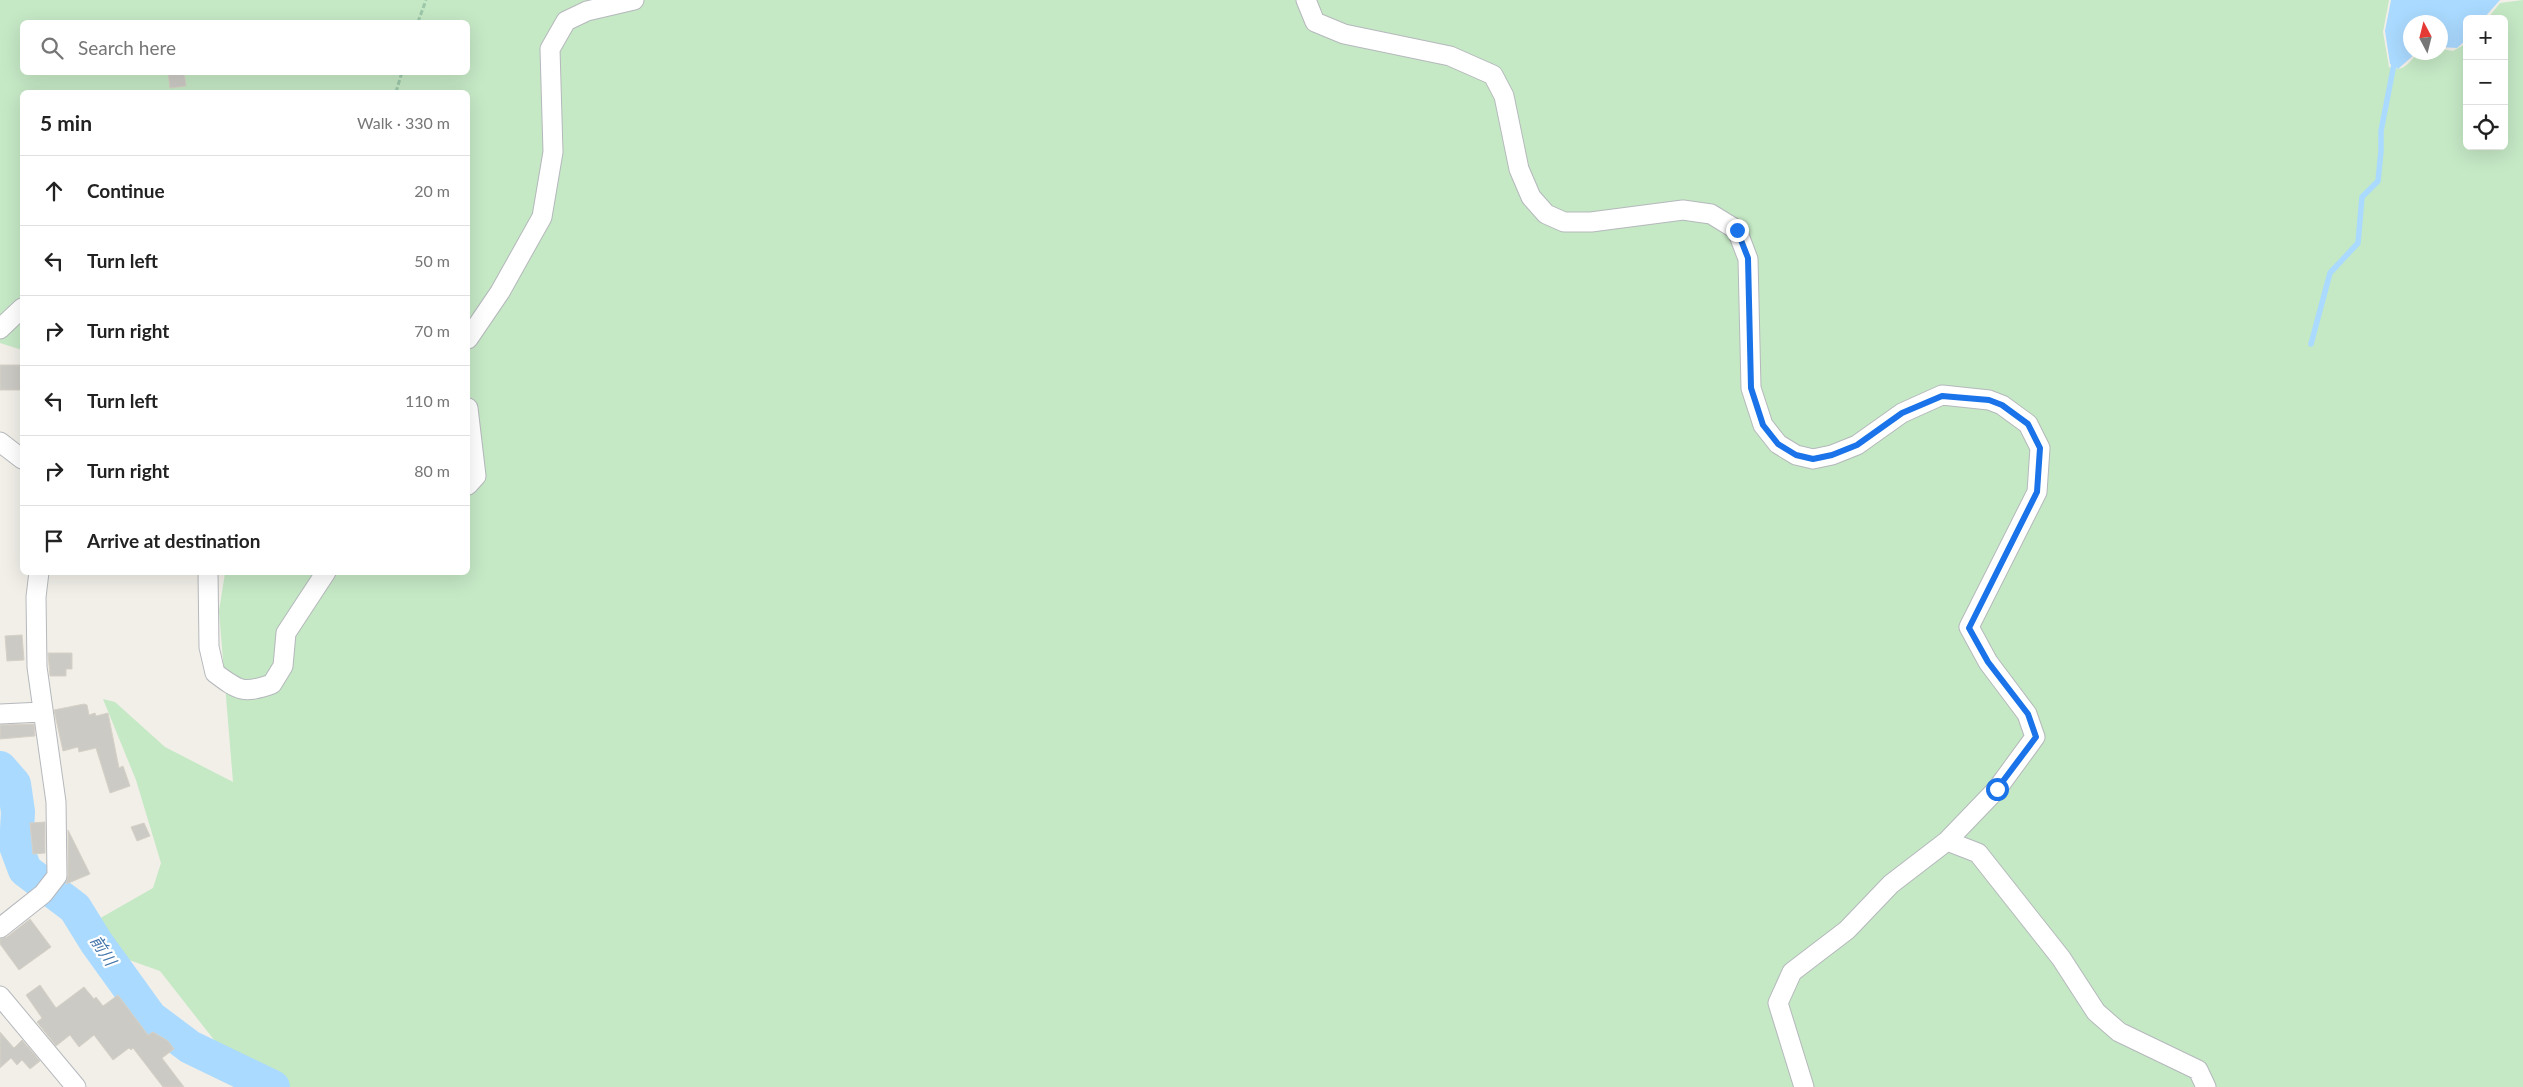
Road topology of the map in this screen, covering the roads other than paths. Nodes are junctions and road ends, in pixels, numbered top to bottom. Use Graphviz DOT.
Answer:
graph roads {
  1 [pos="634,0"];
  2 [pos="1306,0"];
  3 [pos="20,310"];
  4 [pos="0,329"];
  5 [pos="470,336"];
  6 [pos="470,425"];
  7 [pos="0,442"];
  8 [pos="20,457"];
  9 [pos="470,483"];
  10 [pos="40,575"];
  11 [pos="208,575"];
  12 [pos="324,575"];
  13 [pos="42,712"];
  14 [pos="0,714"];
  15 [pos="1947,841"];
  16 [pos="0,928"];
  17 [pos="0,996"];
  18 [pos="76,1087"];
  19 [pos="1804,1087"];
  20 [pos="2206,1087"];
  1 -- 5 [label="street"];
  2 -- 15 [label="street"];
  3 -- 4 [label="street"];
  6 -- 9 [label="street"];
  7 -- 8 [label="street"];
  10 -- 13 [label="street"];
  11 -- 12 [label="street"];
  13 -- 14 [label="street"];
  13 -- 16 [label="street"];
  15 -- 19 [label="street"];
  15 -- 20 [label="street"];
  17 -- 18 [label="street"];
}
